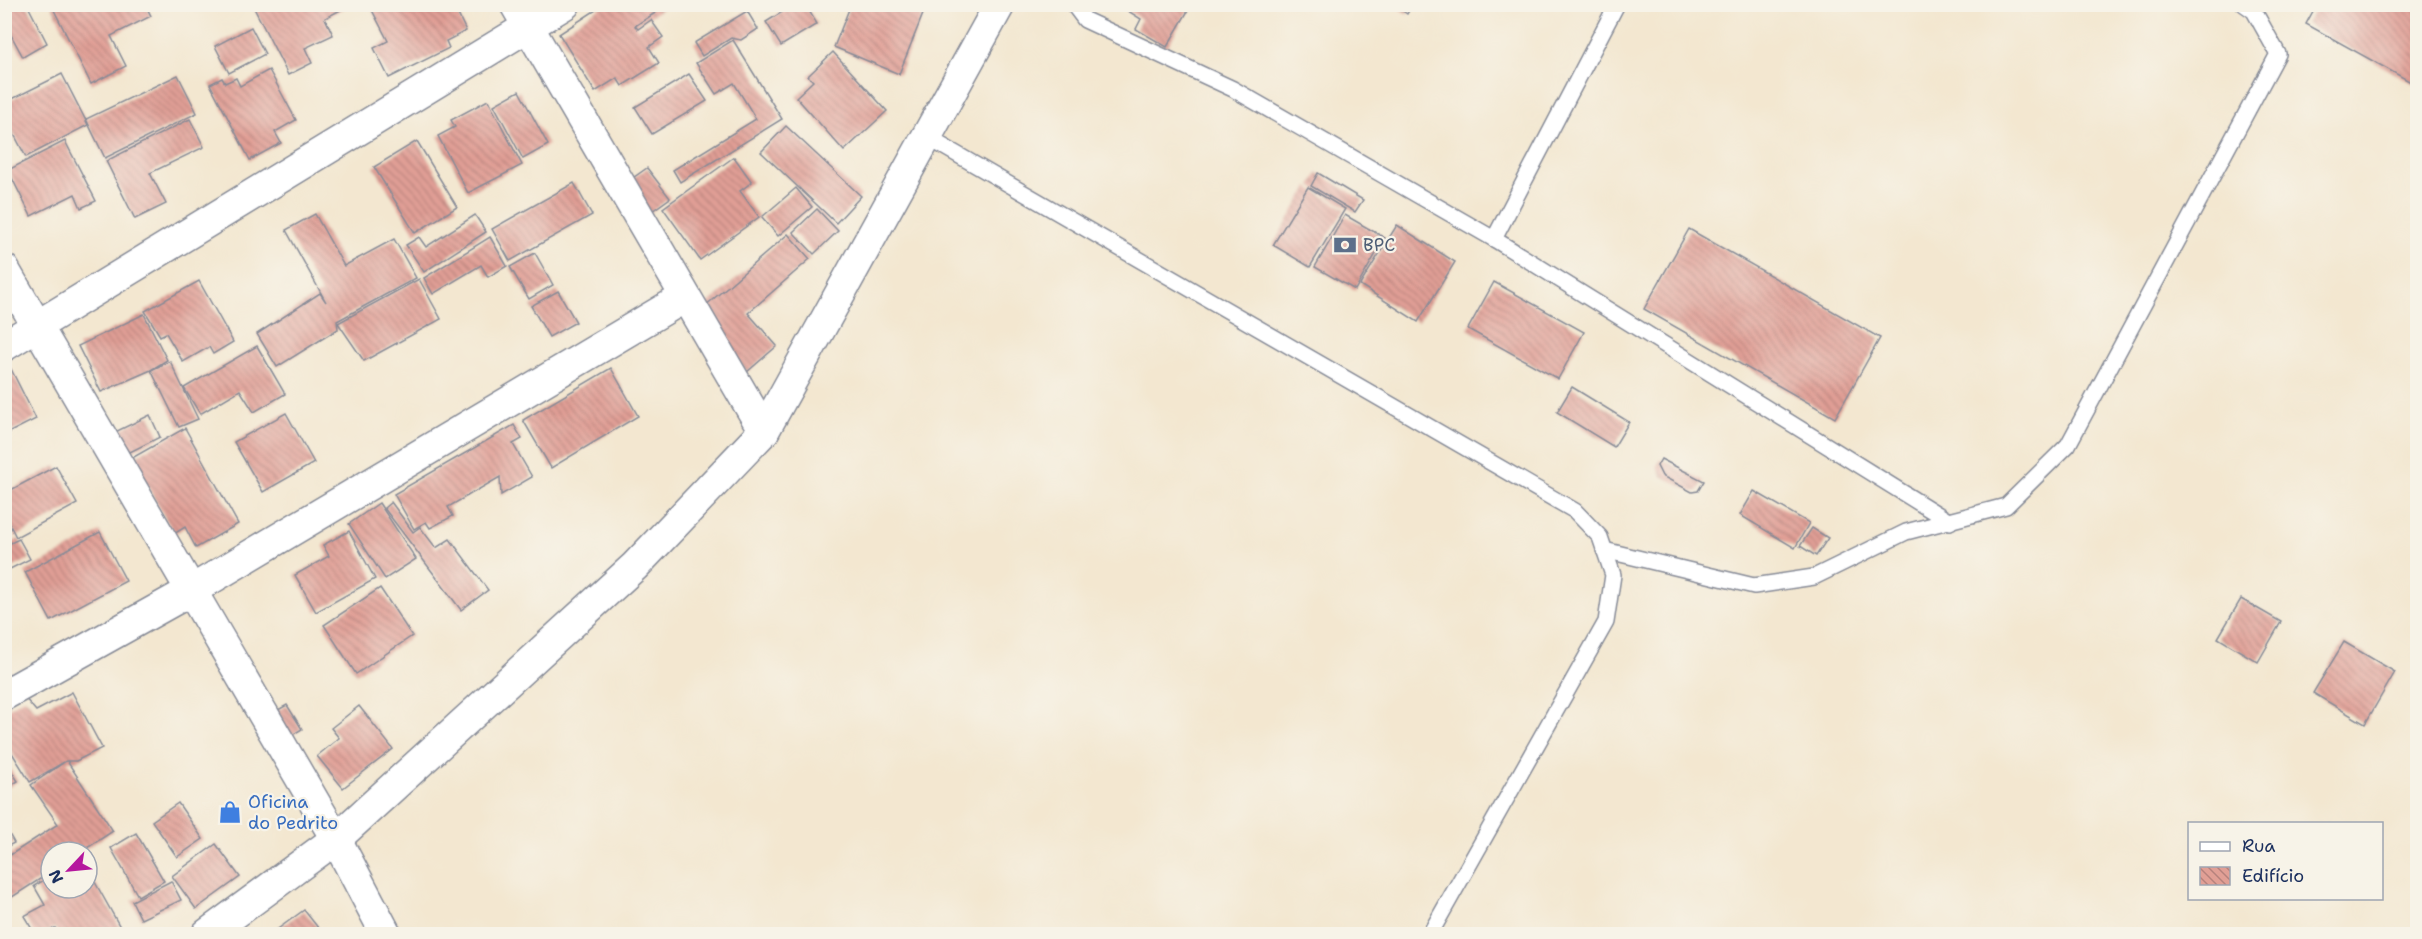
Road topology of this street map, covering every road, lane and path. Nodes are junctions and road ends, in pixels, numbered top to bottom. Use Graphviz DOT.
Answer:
graph roads {
  1 [pos="565,4"];
  2 [pos="1000,4"];
  3 [pos="1074,4"];
  4 [pos="1617,4"];
  5 [pos="2244,4"];
  6 [pos="521,15"];
  7 [pos="927,137"];
  8 [pos="1494,238"];
  9 [pos="4,268"];
  10 [pos="685,297"];
  11 [pos="38,327"];
  12 [pos="4,346"];
  13 [pos="764,432"];
  14 [pos="1950,522"];
  15 [pos="1604,550"];
  16 [pos="192,590"];
  17 [pos="4,695"];
  18 [pos="336,839"];
  19 [pos="207,934"];
  20 [pos="386,934"];
  21 [pos="1430,934"];
  1 -- 6 [label="street"];
  2 -- 7 [label="street"];
  3 -- 8 [label="lane"];
  4 -- 8 [label="lane"];
  5 -- 14 [label="lane"];
  6 -- 10 [label="street"];
  6 -- 11 [label="street"];
  7 -- 13 [label="street"];
  7 -- 15 [label="lane"];
  8 -- 14 [label="lane"];
  9 -- 11 [label="street"];
  10 -- 13 [label="street"];
  10 -- 16 [label="street"];
  11 -- 12 [label="street"];
  11 -- 16 [label="street"];
  13 -- 18 [label="street"];
  14 -- 15 [label="lane"];
  15 -- 21 [label="lane"];
  16 -- 17 [label="street"];
  16 -- 18 [label="street"];
  18 -- 19 [label="street"];
  18 -- 20 [label="street"];
}
